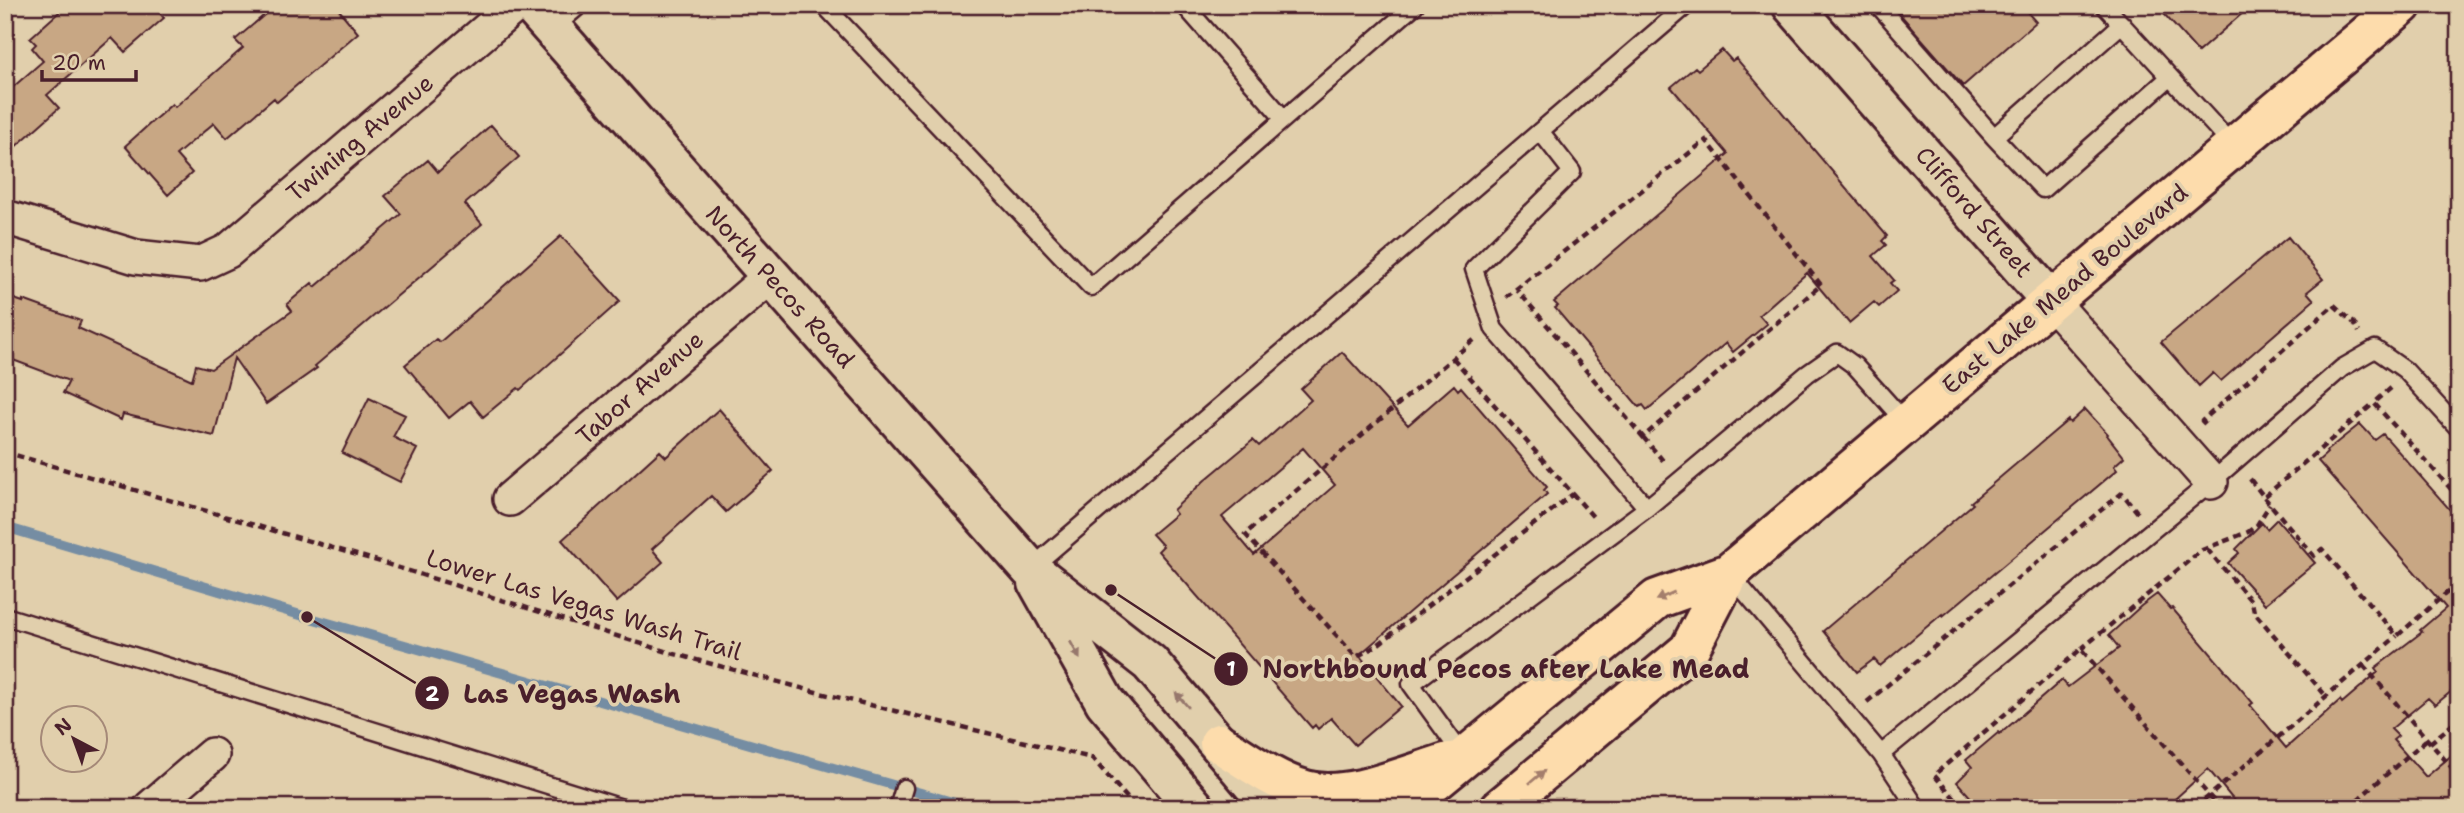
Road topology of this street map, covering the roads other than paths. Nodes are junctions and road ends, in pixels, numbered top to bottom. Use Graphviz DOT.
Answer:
graph roads {
  1 [pos="516,5"];
  2 [pos="824,5"];
  3 [pos="1184,5"];
  4 [pos="1415,5"];
  5 [pos="1687,5"];
  6 [pos="1793,5"];
  7 [pos="1878,5"];
  8 [pos="2105,5"];
  9 [pos="2402,5"];
  10 [pos="554,13"];
  11 [pos="2122,24"];
  12 [pos="2169,76"];
  13 [pos="1284,119"];
  14 [pos="1540,131"];
  15 [pos="1994,137"];
  16 [pos="2234,147"];
  17 [pos="5,217"];
  18 [pos="771,276"];
  19 [pos="2051,301"];
  20 [pos="1906,423"];
  21 [pos="2459,429"];
  22 [pos="2211,482"];
  23 [pos="510,499"];
  24 [pos="1647,508"];
  25 [pos="1030,569"];
  26 [pos="1729,573"];
  27 [pos="5,616"];
  28 [pos="1219,743"];
  29 [pos="1881,754"];
  30 [pos="212,755"];
  31 [pos="1464,757"];
  32 [pos="904,788"];
  33 [pos="150,808"];
  34 [pos="622,808"];
  35 [pos="898,808"];
  36 [pos="1195,808"];
  37 [pos="1273,808"];
  38 [pos="1403,808"];
  39 [pos="1500,808"];
  40 [pos="1917,808"];
  1 -- 17 [label="street, Twining Avenue"];
  2 -- 13 [label="lane"];
  3 -- 13 [label="lane"];
  4 -- 13 [label="lane"];
  5 -- 14 [label="lane"];
  6 -- 19 [label="main road, Clifford Street"];
  7 -- 15 [label="lane"];
  8 -- 11 [label="lane"];
  9 -- 16 [label="main road, East Lake Mead Boulevard"];
  10 -- 18 [label="main road, North Pecos Road"];
  11 -- 12 [label="lane"];
  11 -- 15 [label="lane"];
  12 -- 15 [label="lane"];
  12 -- 16 [label="lane"];
  14 -- 24 [label="lane"];
  14 -- 25 [label="lane"];
  16 -- 19 [label="main road, East Lake Mead Boulevard"];
  18 -- 23 [label="street, Tabor Avenue"];
  18 -- 25 [label="main road, North Pecos Road"];
  19 -- 20 [label="main road, East Lake Mead Boulevard"];
  19 -- 22 [label="street, Clifford Street"];
  20 -- 24 [label="lane"];
  20 -- 26 [label="main road, East Lake Mead Boulevard"];
  21 -- 22 [label="lane"];
  22 -- 29 [label="lane"];
  24 -- 31 [label="lane"];
  28 -- 25 [label="main road, North Pecos Road, one-way"];
  25 -- 36 [label="main road, North Pecos Road, one-way"];
  26 -- 29 [label="lane"];
  26 -- 31 [label="main road, East Lake Mead Boulevard, one-way"];
  39 -- 26 [label="main road, East Lake Mead Boulevard, one-way"];
  27 -- 34 [label="lane"];
  28 -- 31 [label="main road"];
  28 -- 37 [label="main road, North Pecos Road"];
  29 -- 40 [label="lane"];
  30 -- 33 [label="street"];
  31 -- 38 [label="main road, East Lake Mead Boulevard"];
  32 -- 35 [label="lane"];
}
